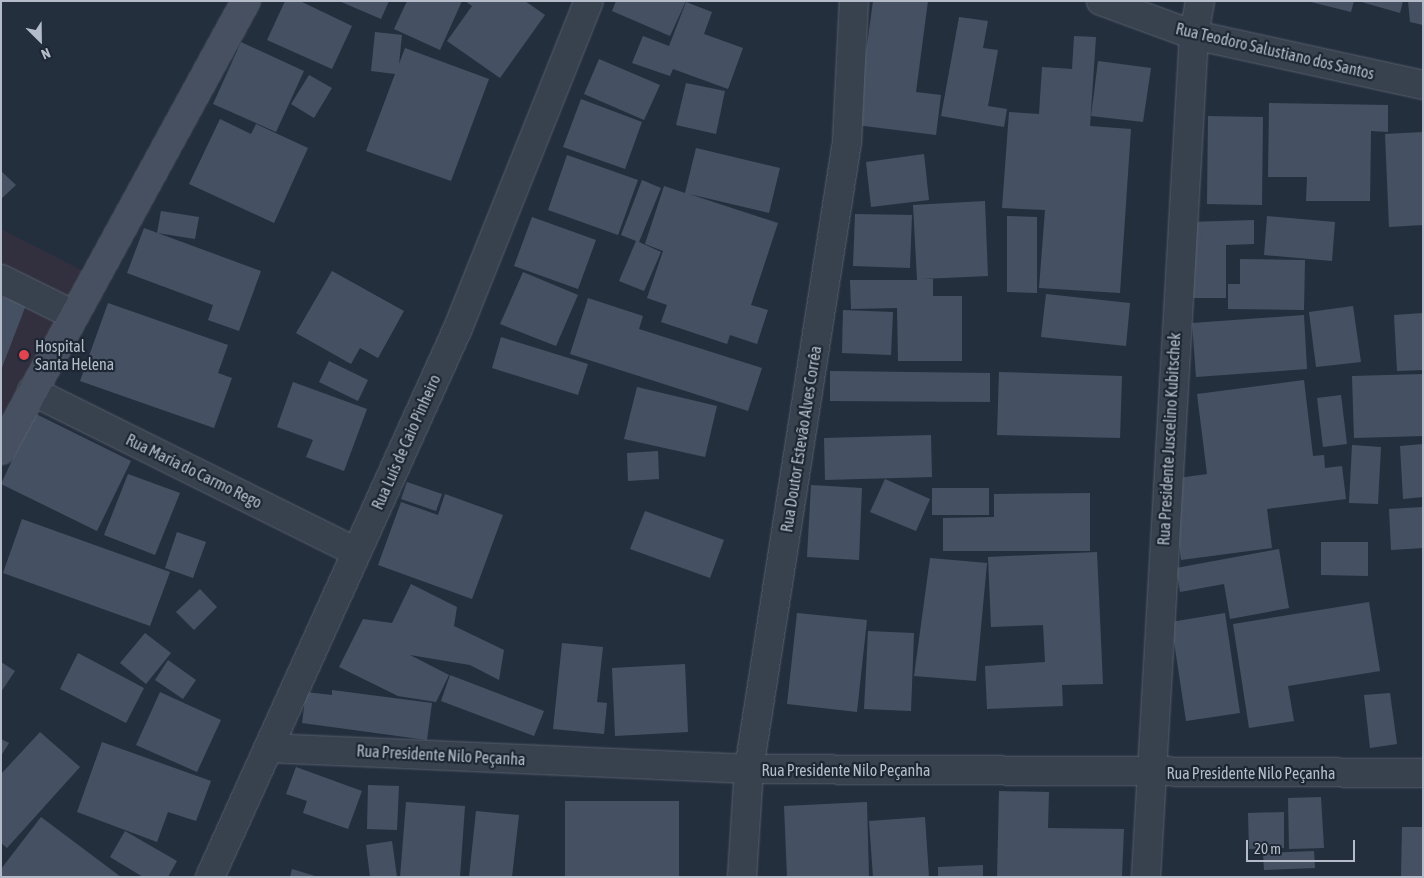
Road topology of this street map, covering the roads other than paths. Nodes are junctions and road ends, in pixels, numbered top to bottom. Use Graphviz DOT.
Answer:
graph roads {
  1 [pos="246,1"];
  2 [pos="589,1"];
  3 [pos="854,1"];
  4 [pos="1101,1"];
  5 [pos="1200,1"];
  6 [pos="1194,35"];
  7 [pos="1423,85"];
  8 [pos="1,279"];
  9 [pos="74,315"];
  10 [pos="32,391"];
  11 [pos="1,450"];
  12 [pos="356,552"];
  13 [pos="269,748"];
  14 [pos="750,769"];
  15 [pos="1149,772"];
  16 [pos="1423,773"];
  17 [pos="210,877"];
  18 [pos="742,877"];
  19 [pos="1146,877"];
  1 -- 9 [label="main road"];
  2 -- 12 [label="street, Rua Luís de Caio Pinheiro"];
  3 -- 14 [label="street, Rua Doutor Estevão Alves Corrêa"];
  4 -- 6 [label="street, Rua Teodoro Salustiano dos Santos"];
  5 -- 6 [label="street, Rua Presidente Juscelino Kubitschek"];
  6 -- 7 [label="street, Rua Teodoro Salustiano dos Santos"];
  6 -- 15 [label="street, Rua Presidente Juscelino Kubitschek"];
  8 -- 9 [label="street"];
  9 -- 10 [label="main road"];
  10 -- 11 [label="main road"];
  10 -- 12 [label="street, Rua María do Carmo Rego"];
  12 -- 13 [label="street, Rua Luís de Caio Pinheiro"];
  13 -- 14 [label="street, Rua Presidente Nilo Peçanha"];
  13 -- 17 [label="street, Rua Luís de Caio Pinheiro"];
  14 -- 15 [label="street, Rua Presidente Nilo Peçanha"];
  14 -- 18 [label="street, Rua Doutor Estevão Alves Corrêa"];
  15 -- 16 [label="street, Rua Presidente Nilo Peçanha"];
  15 -- 19 [label="street, Rua Presidente Juscelino Kubitschek"];
}
